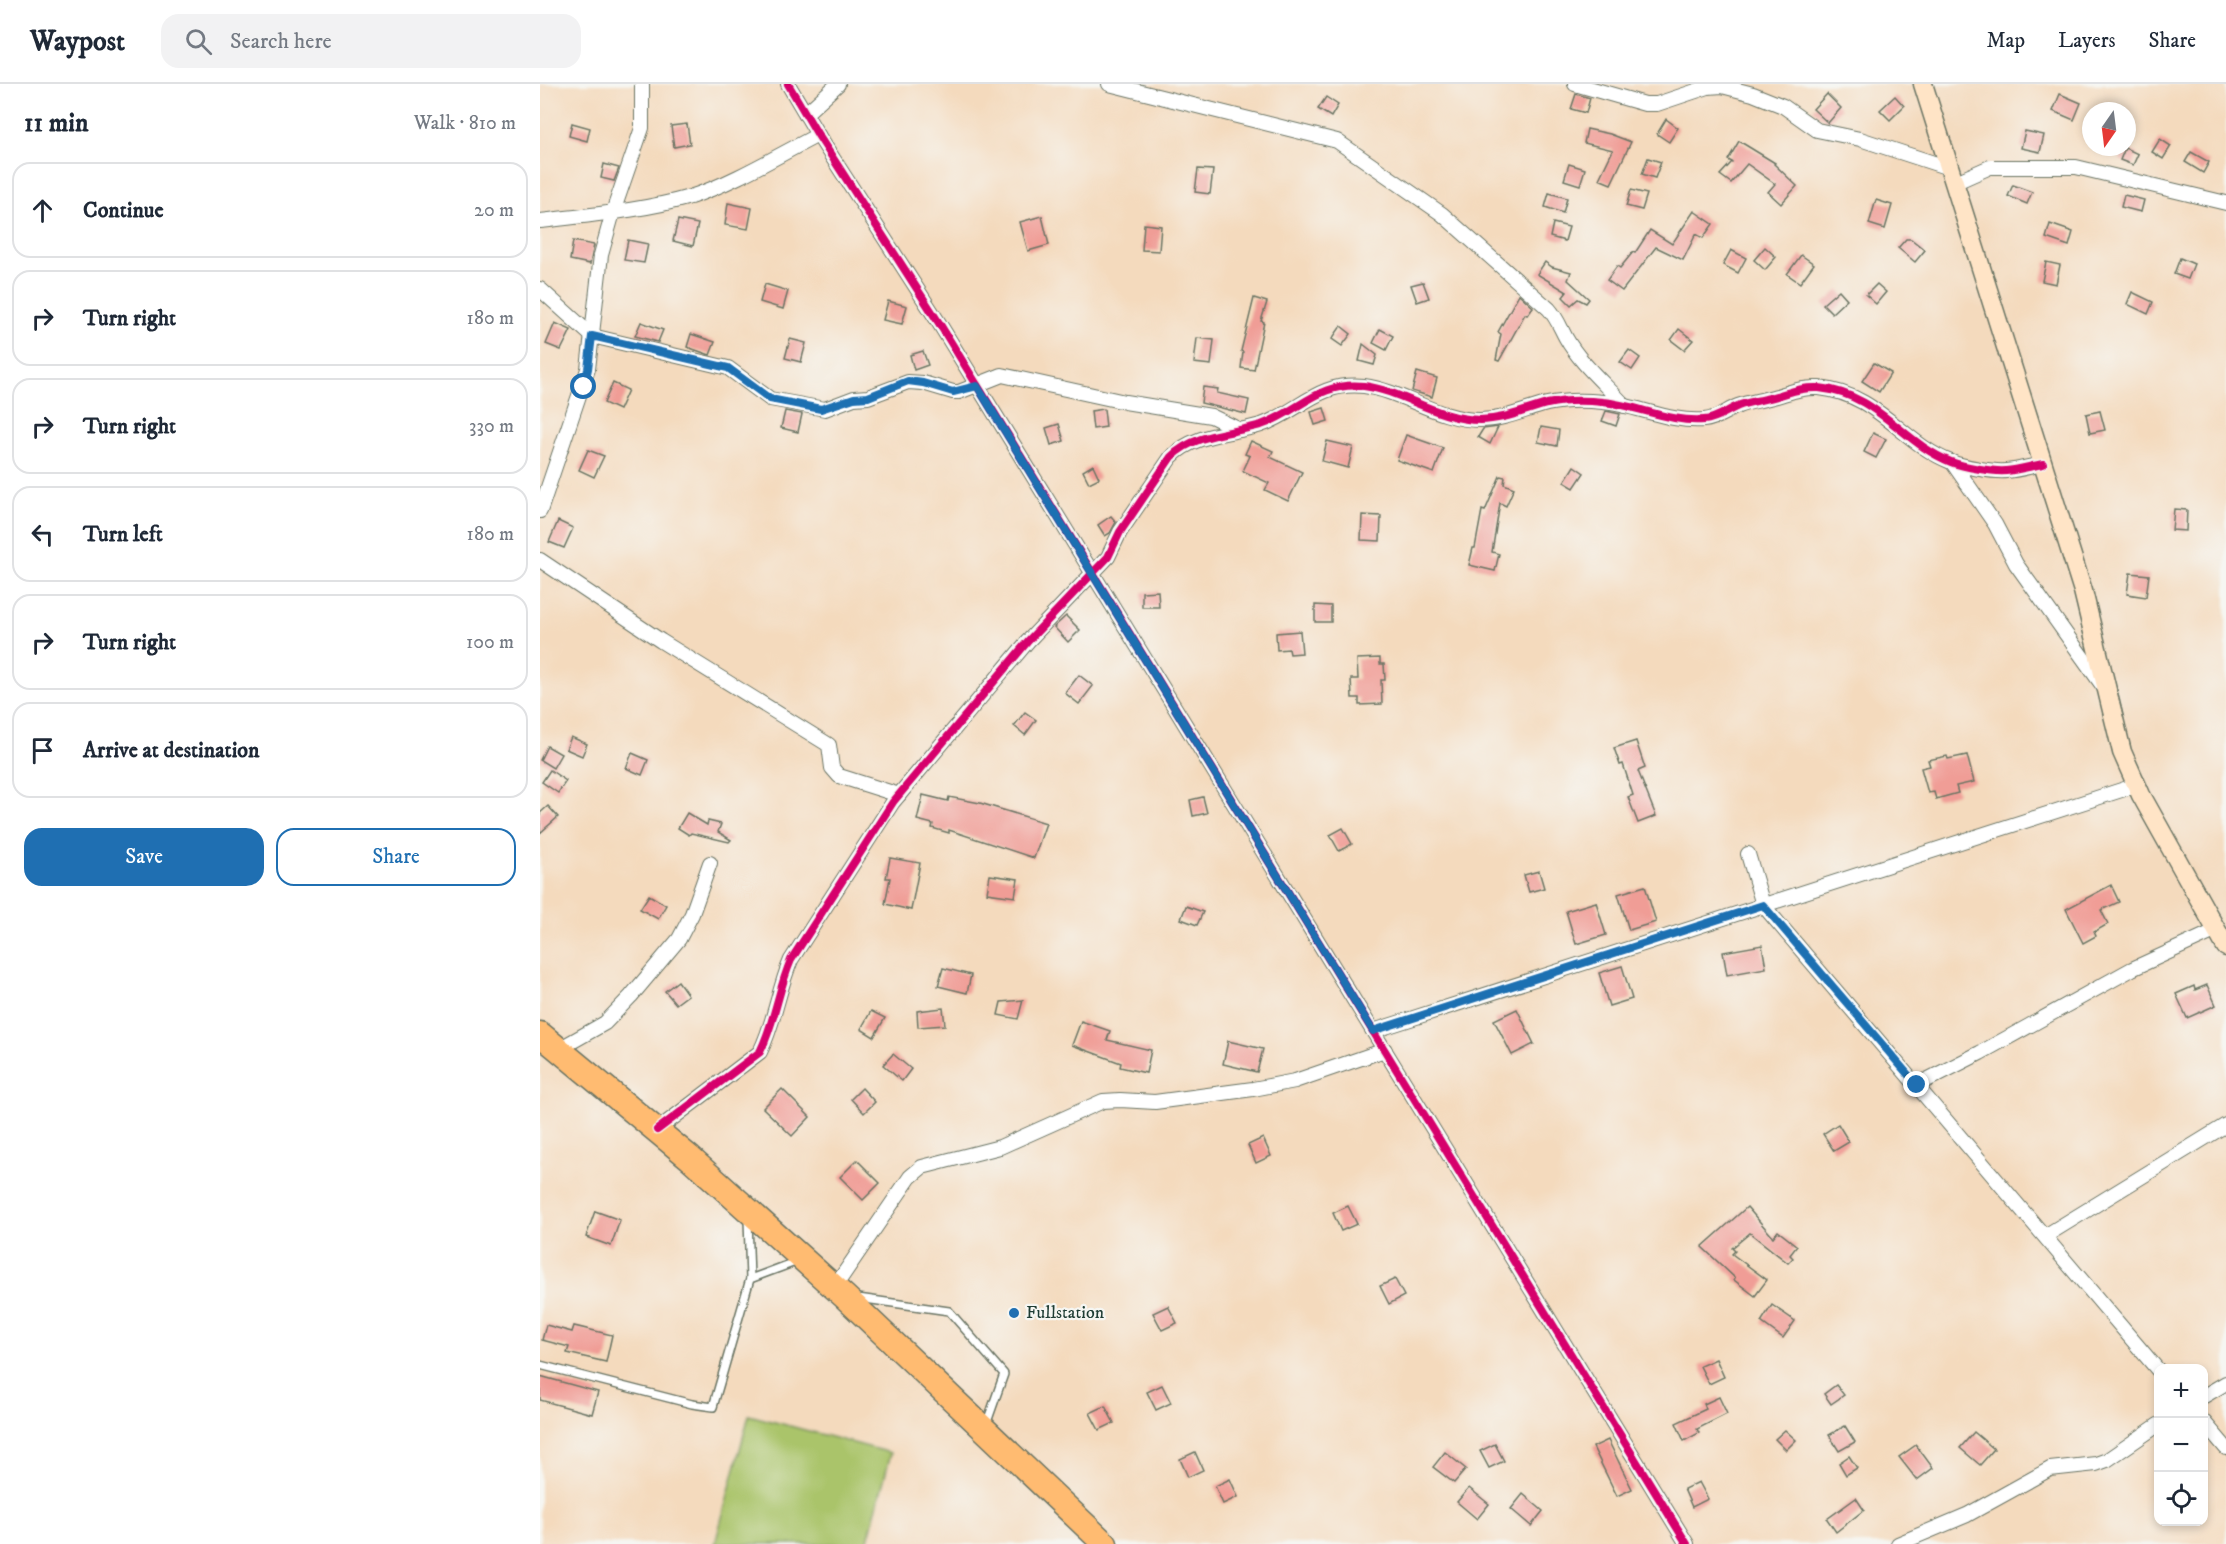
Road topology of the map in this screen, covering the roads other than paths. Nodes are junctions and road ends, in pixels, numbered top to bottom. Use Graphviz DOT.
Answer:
graph roads {
  1 [pos="642,84"];
  2 [pos="788,84"];
  3 [pos="838,84"];
  4 [pos="1108,84"];
  5 [pos="1575,84"];
  6 [pos="1923,84"];
  7 [pos="806,114"];
  8 [pos="818,135"];
  9 [pos="1951,175"];
  10 [pos="2226,203"];
  11 [pos="613,212"];
  12 [pos="540,221"];
  13 [pos="540,289"];
  14 [pos="592,336"];
  15 [pos="977,386"];
  16 [pos="1625,406"];
  17 [pos="1240,430"];
  18 [pos="1952,462"];
  19 [pos="2043,464"];
  20 [pos="540,511"];
  21 [pos="540,560"];
  22 [pos="1094,574"];
  23 [pos="2108,692"];
  24 [pos="2137,785"];
  25 [pos="899,795"];
  26 [pos="1748,854"];
  27 [pos="711,863"];
  28 [pos="1763,905"];
  29 [pos="2217,930"];
  30 [pos="2226,947"];
  31 [pos="1373,1031"];
  32 [pos="549,1042"];
  33 [pos="1384,1050"];
  34 [pos="1917,1085"];
  35 [pos="2226,1125"];
  36 [pos="657,1130"];
  37 [pos="748,1210"];
  38 [pos="2045,1236"];
  39 [pos="802,1259"];
  40 [pos="750,1279"];
  41 [pos="839,1292"];
  42 [pos="540,1365"];
  43 [pos="2154,1365"];
  44 [pos="2226,1383"];
  45 [pos="2208,1394"];
  46 [pos="2208,1427"];
  47 [pos="2154,1428"];
  48 [pos="984,1430"];
  49 [pos="2226,1448"];
  50 [pos="1105,1544"];
  51 [pos="1687,1544"];
  52 [pos="1898,1544"];
  1 -- 11 [label="street"];
  2 -- 7 [label="street"];
  3 -- 7 [label="street"];
  4 -- 16 [label="street"];
  5 -- 9 [label="street"];
  6 -- 9 [label="street"];
  7 -- 8 [label="street"];
  8 -- 11 [label="street"];
  8 -- 15 [label="street"];
  9 -- 10 [label="street"];
  9 -- 19 [label="street"];
  11 -- 12 [label="street"];
  11 -- 14 [label="street"];
  13 -- 14 [label="street"];
  14 -- 15 [label="street"];
  14 -- 20 [label="street"];
  15 -- 17 [label="street"];
  15 -- 22 [label="street"];
  16 -- 17 [label="street"];
  16 -- 18 [label="street"];
  17 -- 22 [label="street"];
  18 -- 19 [label="street"];
  18 -- 23 [label="street"];
  19 -- 23 [label="street"];
  21 -- 25 [label="street"];
  22 -- 25 [label="street"];
  22 -- 31 [label="street"];
  23 -- 24 [label="street"];
  24 -- 28 [label="street"];
  24 -- 29 [label="street"];
  25 -- 36 [label="street"];
  26 -- 28 [label="street"];
  27 -- 32 [label="street"];
  28 -- 31 [label="street"];
  28 -- 34 [label="street"];
  29 -- 30 [label="street"];
  29 -- 34 [label="street"];
  31 -- 33 [label="street"];
  32 -- 36 [label="highway"];
  33 -- 41 [label="street"];
  33 -- 51 [label="street"];
  34 -- 38 [label="street"];
  35 -- 38 [label="street"];
  36 -- 37 [label="highway"];
  37 -- 39 [label="highway"];
  37 -- 40 [label="lane"];
  38 -- 43 [label="street"];
  39 -- 40 [label="lane"];
  39 -- 41 [label="highway"];
  40 -- 42 [label="lane"];
  41 -- 48 [label="highway"];
  41 -- 48 [label="lane"];
  44 -- 45 [label="street"];
  46 -- 49 [label="street"];
  47 -- 52 [label="street"];
  48 -- 50 [label="highway"];
}
